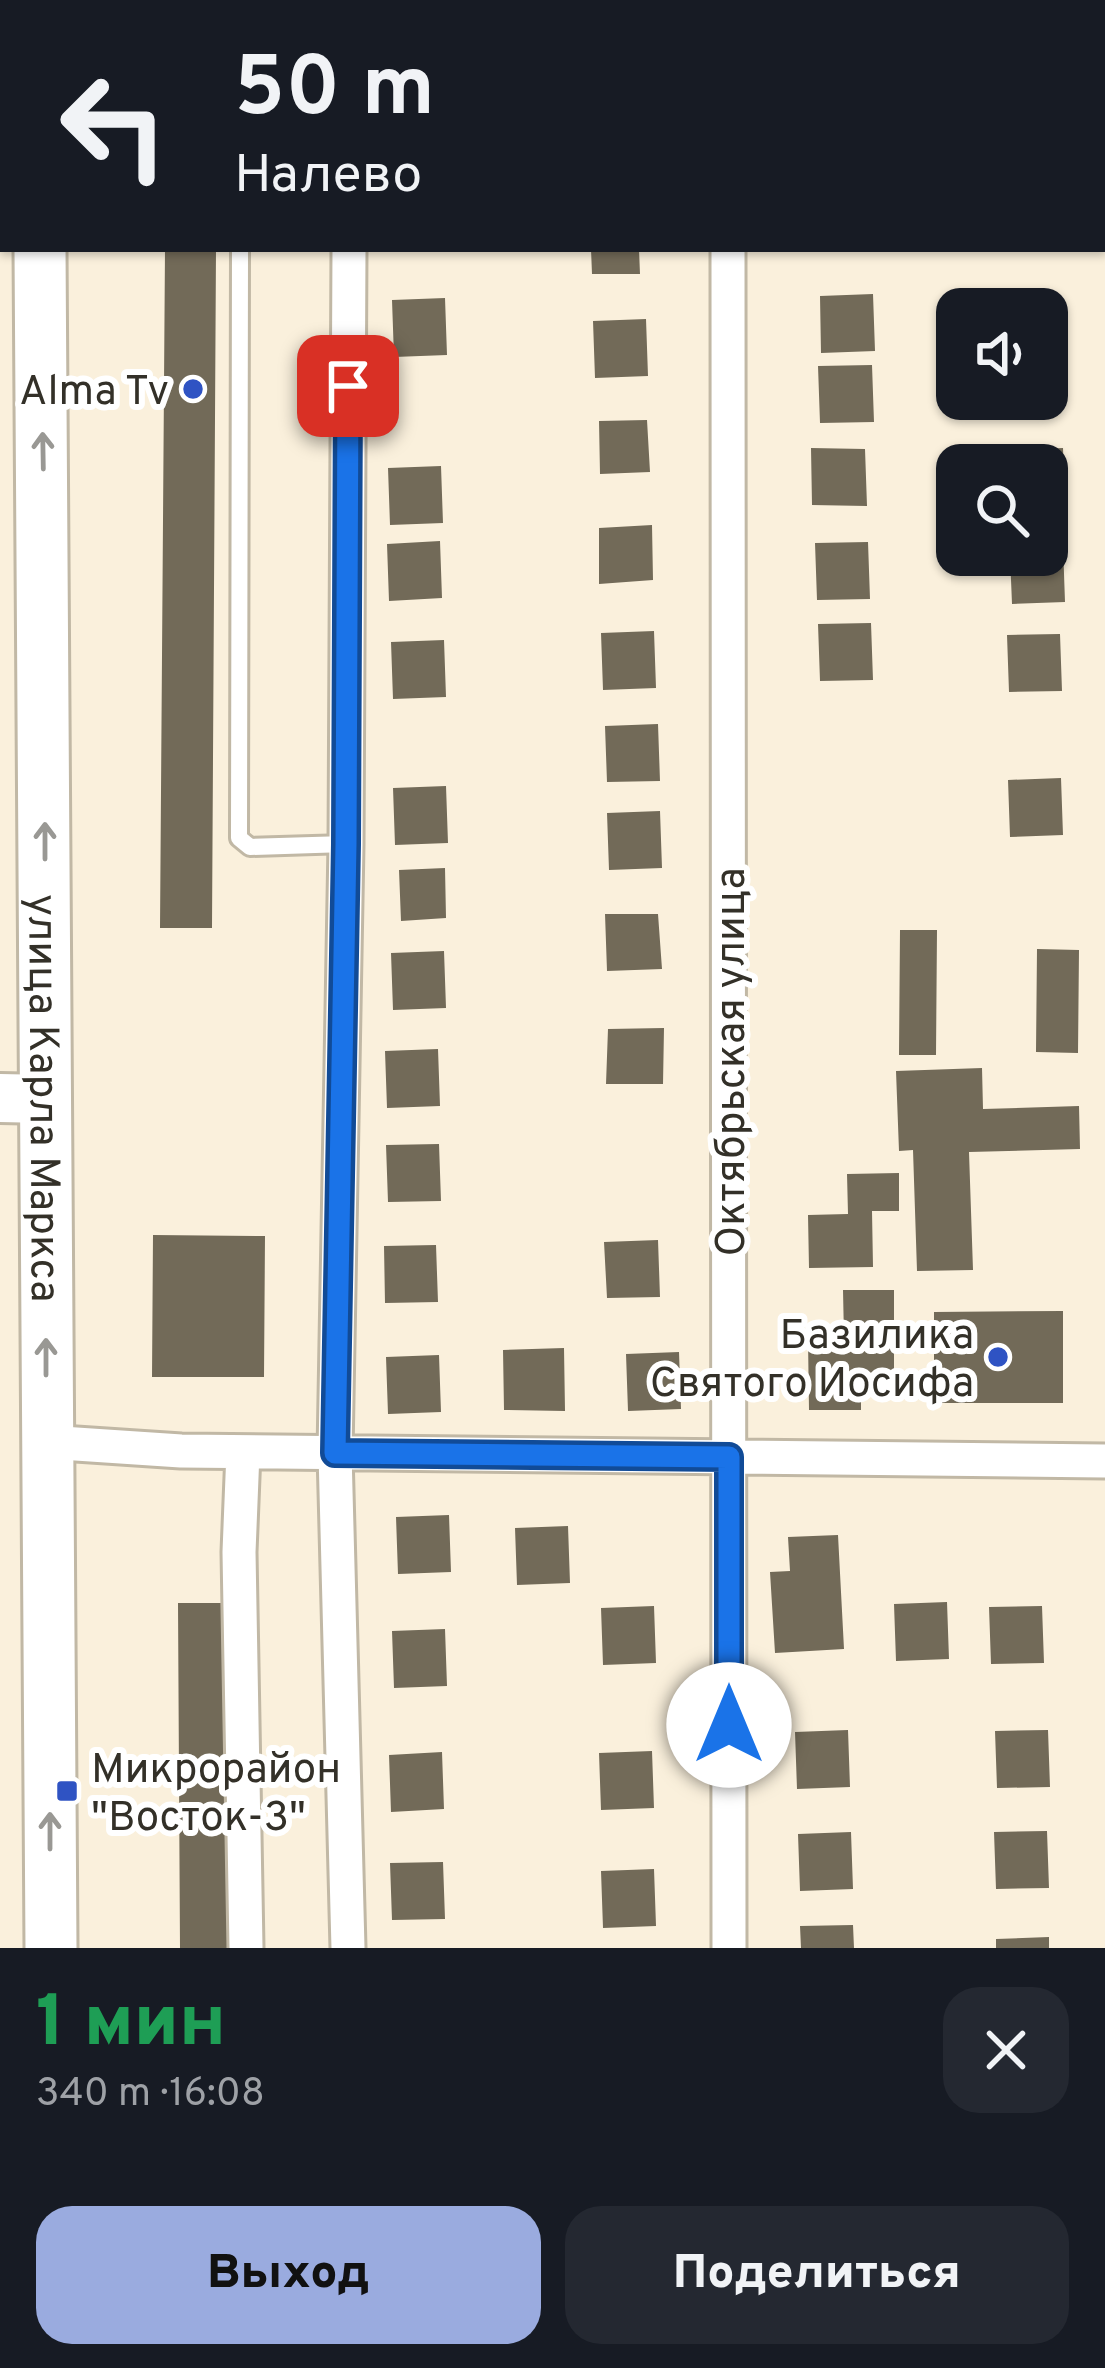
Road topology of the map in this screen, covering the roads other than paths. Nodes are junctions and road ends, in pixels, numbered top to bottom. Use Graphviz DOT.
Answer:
graph roads {
  1 [pos="40,252"];
  2 [pos="240,252"];
  3 [pos="349,252"];
  4 [pos="728,252"];
  5 [pos="346,844"];
  6 [pos="23,1099"];
  7 [pos="46,1442"];
  8 [pos="243,1452"];
  9 [pos="335,1453"];
  10 [pos="729,1457"];
  11 [pos="1105,1461"];
  12 [pos="51,1948"];
  13 [pos="247,1948"];
  14 [pos="348,1948"];
  15 [pos="729,1948"];
  6 -- 1 [label="main road, улица Карла Маркса, one-way"];
  2 -- 5 [label="lane"];
  3 -- 5 [label="street"];
  4 -- 10 [label="street, Октябрьская улица"];
  5 -- 9 [label="street"];
  7 -- 6 [label="main road, улица Карла Маркса, one-way"];
  7 -- 8 [label="street"];
  12 -- 7 [label="main road, улица Карла Маркса, one-way"];
  8 -- 9 [label="street"];
  8 -- 13 [label="street"];
  9 -- 10 [label="street"];
  9 -- 14 [label="street"];
  10 -- 11 [label="street"];
  10 -- 15 [label="street, Октябрьская улица"];
}
